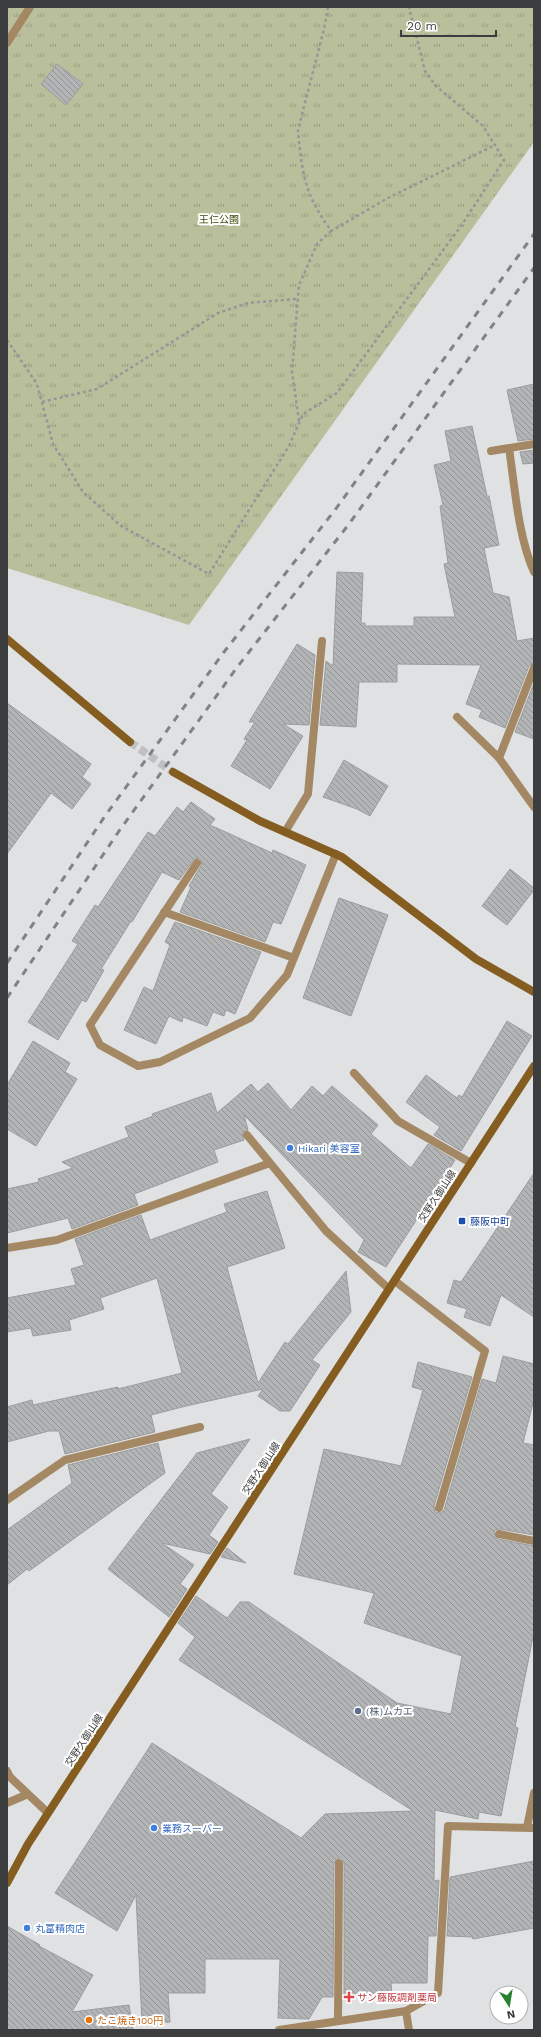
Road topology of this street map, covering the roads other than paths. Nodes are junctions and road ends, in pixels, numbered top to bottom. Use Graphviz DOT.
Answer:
graph roads {
  1 [pos="30,7"];
  2 [pos="7,43"];
  3 [pos="534,444"];
  4 [pos="509,448"];
  5 [pos="491,450"];
  6 [pos="534,572"];
  7 [pos="7,639"];
  8 [pos="322,641"];
  9 [pos="534,668"];
  10 [pos="457,717"];
  11 [pos="130,742"];
  12 [pos="499,758"];
  13 [pos="173,772"];
  14 [pos="534,806"];
  15 [pos="285,832"];
  16 [pos="336,854"];
  17 [pos="197,863"];
  18 [pos="164,912"];
  19 [pos="294,958"];
  20 [pos="534,992"];
  21 [pos="534,1066"];
  22 [pos="354,1073"];
  23 [pos="247,1135"];
  24 [pos="270,1163"];
  25 [pos="471,1163"];
  26 [pos="7,1248"];
  27 [pos="394,1281"];
  28 [pos="389,1289"];
  29 [pos="200,1428"];
  30 [pos="7,1500"];
  31 [pos="439,1508"];
  32 [pos="500,1534"];
  33 [pos="534,1541"];
  34 [pos="7,1771"];
  35 [pos="534,1793"];
  36 [pos="28,1794"];
  37 [pos="7,1803"];
  38 [pos="48,1813"];
  39 [pos="530,1827"];
  40 [pos="339,1863"];
  41 [pos="7,1883"];
  42 [pos="406,2011"];
  43 [pos="338,2021"];
  44 [pos="279,2030"];
  45 [pos="409,2030"];
  1 -- 2 [label="street"];
  3 -- 4 [label="street"];
  4 -- 5 [label="street"];
  4 -- 6 [label="street"];
  7 -- 11 [label="main road"];
  8 -- 15 [label="street"];
  9 -- 12 [label="street"];
  10 -- 12 [label="street"];
  12 -- 14 [label="street"];
  13 -- 15 [label="main road"];
  15 -- 16 [label="main road"];
  16 -- 19 [label="street"];
  16 -- 20 [label="main road"];
  17 -- 18 [label="street"];
  18 -- 19 [label="street"];
  18 -- 19 [label="street"];
  21 -- 25 [label="main road, 交野久御山線"];
  22 -- 25 [label="street"];
  23 -- 24 [label="street"];
  24 -- 26 [label="street"];
  24 -- 28 [label="street"];
  25 -- 27 [label="main road, 交野久御山線"];
  27 -- 28 [label="main road, 交野久御山線"];
  27 -- 31 [label="street"];
  28 -- 38 [label="main road, 交野久御山線"];
  29 -- 30 [label="street"];
  32 -- 33 [label="street"];
  34 -- 36 [label="street"];
  35 -- 39 [label="street"];
  36 -- 37 [label="street"];
  36 -- 38 [label="street"];
  38 -- 41 [label="main road, 交野久御山線"];
  39 -- 42 [label="street"];
  40 -- 43 [label="street"];
  42 -- 43 [label="street"];
  42 -- 45 [label="street"];
  43 -- 44 [label="street"];
}
